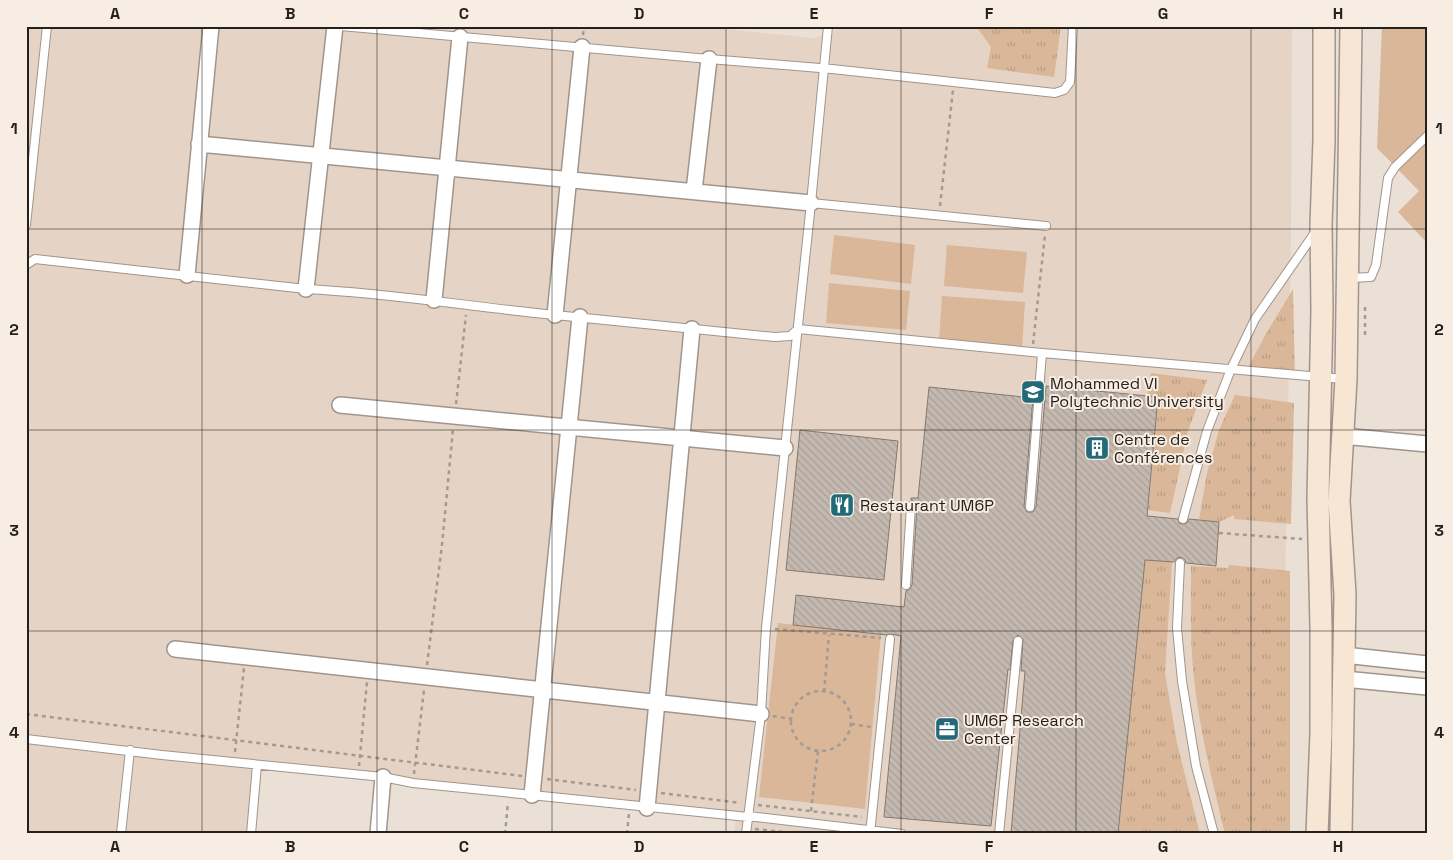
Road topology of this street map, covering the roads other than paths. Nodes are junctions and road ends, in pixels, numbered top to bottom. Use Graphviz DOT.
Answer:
graph roads {
  1 [pos="47,26"];
  2 [pos="211,26"];
  3 [pos="335,26"];
  4 [pos="341,26"];
  5 [pos="828,26"];
  6 [pos="1073,26"];
  7 [pos="1324,26"];
  8 [pos="1351,26"];
  9 [pos="460,37"];
  10 [pos="582,47"];
  11 [pos="709,59"];
  12 [pos="824,68"];
  13 [pos="1427,136"];
  14 [pos="199,144"];
  15 [pos="321,156"];
  16 [pos="446,168"];
  17 [pos="568,179"];
  18 [pos="694,192"];
  19 [pos="811,203"];
  20 [pos="1321,224"];
  21 [pos="26,225"];
  22 [pos="1046,226"];
  23 [pos="26,266"];
  24 [pos="187,275"];
  25 [pos="1347,278"];
  26 [pos="306,289"];
  27 [pos="434,300"];
  28 [pos="555,315"];
  29 [pos="580,317"];
  30 [pos="692,329"];
  31 [pos="798,329"];
  32 [pos="1042,353"];
  33 [pos="1231,369"];
  34 [pos="1320,376"];
  35 [pos="1346,379"];
  36 [pos="340,405"];
  37 [pos="569,427"];
  38 [pos="1343,436"];
  39 [pos="682,438"];
  40 [pos="1427,444"];
  41 [pos="785,448"];
  42 [pos="911,506"];
  43 [pos="1030,507"];
  44 [pos="1183,519"];
  45 [pos="1180,563"];
  46 [pos="906,584"];
  47 [pos="890,639"];
  48 [pos="1018,641"];
  49 [pos="175,649"];
  50 [pos="1344,655"];
  51 [pos="1427,664"];
  52 [pos="1344,679"];
  53 [pos="1427,687"];
  54 [pos="542,690"];
  55 [pos="657,703"];
  56 [pos="761,714"];
  57 [pos="26,739"];
  58 [pos="130,750"];
  59 [pos="258,765"];
  60 [pos="383,777"];
  61 [pos="532,795"];
  62 [pos="647,808"];
  63 [pos="748,817"];
  64 [pos="746,831"];
  65 [pos="870,832"];
  66 [pos="121,834"];
  67 [pos="251,834"];
  68 [pos="378,834"];
  69 [pos="902,834"];
  70 [pos="999,834"];
  71 [pos="1214,834"];
  72 [pos="1317,834"];
  73 [pos="1341,834"];
  1 -- 21 [label="lane"];
  2 -- 14 [label="street"];
  3 -- 15 [label="street"];
  4 -- 9 [label="lane"];
  5 -- 12 [label="lane"];
  6 -- 12 [label="lane"];
  7 -- 20 [label="street"];
  8 -- 25 [label="street"];
  9 -- 10 [label="lane"];
  9 -- 16 [label="street"];
  10 -- 11 [label="lane"];
  10 -- 17 [label="street"];
  11 -- 12 [label="lane"];
  11 -- 18 [label="street"];
  12 -- 19 [label="lane"];
  13 -- 25 [label="lane"];
  14 -- 15 [label="street"];
  14 -- 24 [label="street"];
  15 -- 16 [label="street"];
  15 -- 26 [label="street"];
  16 -- 17 [label="street"];
  16 -- 27 [label="street"];
  17 -- 18 [label="street"];
  17 -- 28 [label="street"];
  18 -- 19 [label="street"];
  19 -- 22 [label="lane"];
  19 -- 31 [label="lane"];
  20 -- 33 [label="lane"];
  20 -- 34 [label="street"];
  23 -- 24 [label="lane"];
  24 -- 26 [label="lane"];
  25 -- 35 [label="street"];
  26 -- 27 [label="lane"];
  27 -- 28 [label="lane"];
  28 -- 29 [label="lane"];
  29 -- 30 [label="lane"];
  29 -- 37 [label="street"];
  30 -- 31 [label="lane"];
  30 -- 39 [label="street"];
  31 -- 32 [label="lane"];
  31 -- 41 [label="lane"];
  32 -- 33 [label="lane"];
  32 -- 43 [label="lane"];
  33 -- 34 [label="lane"];
  33 -- 44 [label="lane"];
  34 -- 35 [label="lane"];
  34 -- 72 [label="street"];
  35 -- 38 [label="street"];
  36 -- 37 [label="street"];
  37 -- 39 [label="street"];
  37 -- 54 [label="street"];
  38 -- 40 [label="street"];
  38 -- 50 [label="street"];
  39 -- 41 [label="street"];
  39 -- 55 [label="street"];
  41 -- 56 [label="lane"];
  42 -- 46 [label="lane"];
  45 -- 71 [label="lane"];
  47 -- 65 [label="lane"];
  48 -- 70 [label="lane"];
  49 -- 54 [label="street"];
  50 -- 51 [label="street"];
  50 -- 52 [label="street"];
  52 -- 53 [label="street"];
  52 -- 73 [label="street"];
  54 -- 55 [label="street"];
  54 -- 61 [label="street"];
  55 -- 56 [label="street"];
  55 -- 62 [label="street"];
  56 -- 63 [label="lane"];
  57 -- 58 [label="lane"];
  58 -- 59 [label="lane"];
  58 -- 66 [label="lane"];
  59 -- 60 [label="lane"];
  59 -- 67 [label="lane"];
  60 -- 61 [label="lane"];
  60 -- 68 [label="street"];
  61 -- 62 [label="lane"];
  62 -- 63 [label="lane"];
  63 -- 64 [label="lane"];
  63 -- 65 [label="lane"];
  65 -- 69 [label="lane"];
}
